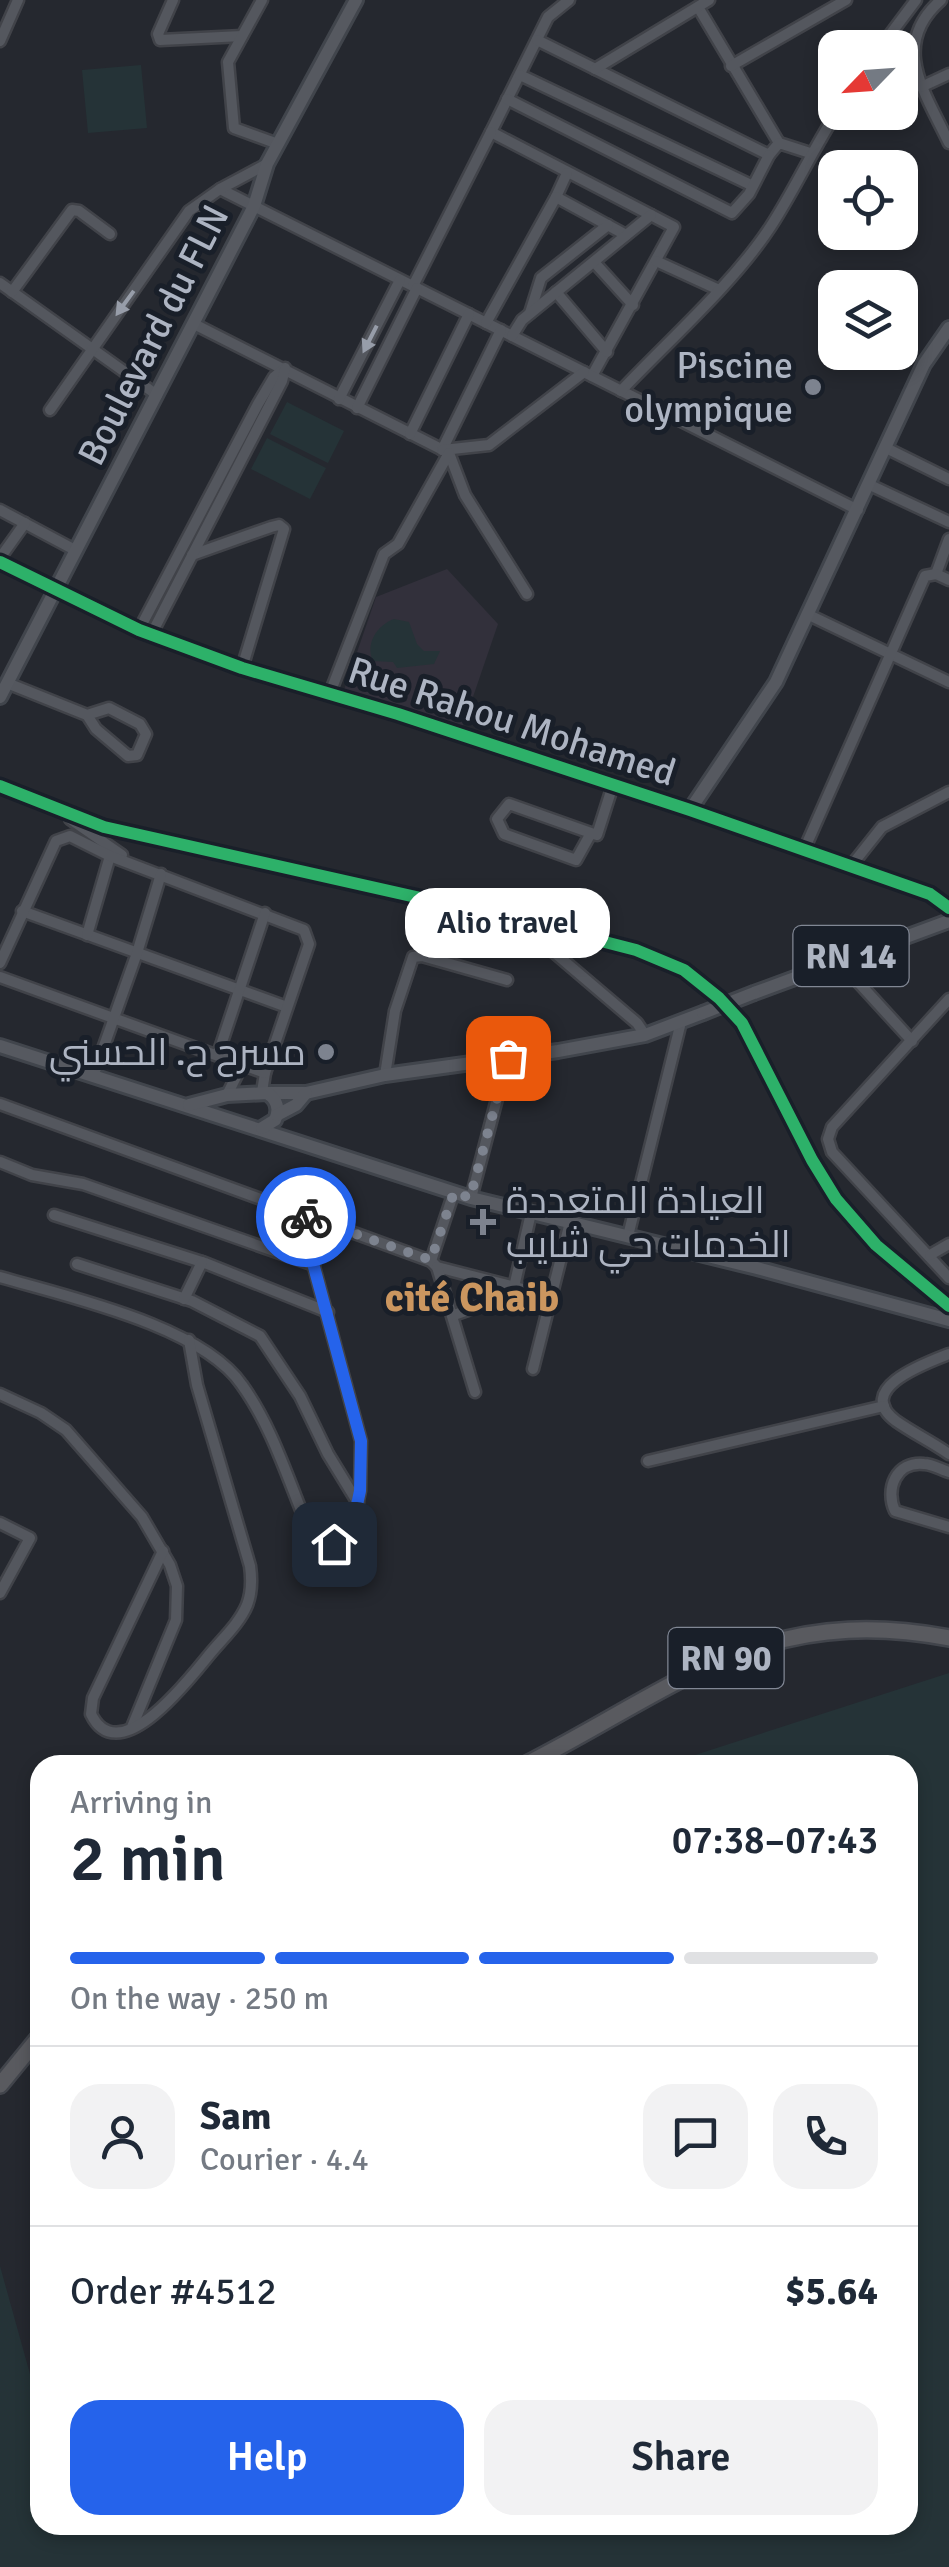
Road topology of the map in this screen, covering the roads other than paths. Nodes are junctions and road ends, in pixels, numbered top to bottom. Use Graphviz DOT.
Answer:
graph roads {
  1 [pos="18,0"];
  2 [pos="173,0"];
  3 [pos="262,0"];
  4 [pos="356,0"];
  5 [pos="569,0"];
  6 [pos="710,0"];
  7 [pos="846,0"];
  8 [pos="916,0"];
  9 [pos="941,0"];
  10 [pos="698,7"];
  11 [pos="894,30"];
  12 [pos="242,36"];
  13 [pos="537,40"];
  14 [pos="0,41"];
  15 [pos="731,66"];
  16 [pos="594,69"];
  17 [pos="949,74"];
  18 [pos="520,75"];
  19 [pos="921,87"];
  20 [pos="507,99"];
  21 [pos="944,121"];
  22 [pos="825,130"];
  23 [pos="491,132"];
  24 [pos="779,143"];
  25 [pos="949,143"];
  26 [pos="278,144"];
  27 [pos="810,153"];
  28 [pos="769,155"];
  29 [pos="266,164"];
  30 [pos="567,173"];
  31 [pos="751,185"];
  32 [pos="220,189"];
  33 [pos="556,198"];
  34 [pos="254,206"];
  35 [pos="651,215"];
  36 [pos="608,224"];
  37 [pos="110,234"];
  38 [pos="626,235"];
  39 [pos="656,261"];
  40 [pos="594,262"];
  41 [pos="400,280"];
  42 [pos="0,283"];
  43 [pos="415,287"];
  44 [pos="718,289"];
  45 [pos="12,292"];
  46 [pos="556,292"];
  47 [pos="632,305"];
  48 [pos="530,313"];
  49 [pos="469,314"];
  50 [pos="486,323"];
  51 [pos="194,324"];
  52 [pos="949,328"];
  53 [pos="506,333"];
  54 [pos="90,350"];
  55 [pos="608,352"];
  56 [pos="285,368"];
  57 [pos="588,374"];
  58 [pos="621,390"];
  59 [pos="157,395"];
  60 [pos="340,399"];
  61 [pos="358,408"];
  62 [pos="50,410"];
  63 [pos="410,434"];
  64 [pos="886,448"];
  65 [pos="446,452"];
  66 [pos="948,475"];
  67 [pos="870,485"];
  68 [pos="0,510"];
  69 [pos="858,510"];
  70 [pos="949,522"];
  71 [pos="24,523"];
  72 [pos="949,538"];
  73 [pos="75,550"];
  74 [pos="191,556"];
  75 [pos="0,560"];
  76 [pos="936,574"];
  77 [pos="949,580"];
  78 [pos="56,590"];
  79 [pos="527,594"];
  80 [pos="810,614"];
  81 [pos="145,632"];
  82 [pos="890,654"];
  83 [pos="242,668"];
  84 [pos="949,682"];
  85 [pos="7,683"];
  86 [pos="330,693"];
  87 [pos="0,697"];
  88 [pos="87,715"];
  89 [pos="0,786"];
  90 [pos="613,786"];
  91 [pos="949,792"];
  92 [pos="690,810"];
  93 [pos="61,813"];
  94 [pos="592,833"];
  95 [pos="804,850"];
  96 [pos="110,856"];
  97 [pos="126,862"];
  98 [pos="851,866"];
  99 [pos="161,874"];
  100 [pos="949,908"];
  101 [pos="22,911"];
  102 [pos="265,913"];
  103 [pos="949,921"];
  104 [pos="527,922"];
  105 [pos="88,935"];
  106 [pos="137,953"];
  107 [pos="838,960"];
  108 [pos="0,963"];
  109 [pos="0,977"];
  110 [pos="507,980"];
  111 [pos="240,990"];
  112 [pos="286,1006"];
  113 [pos="946,1007"];
  114 [pos="114,1017"];
  115 [pos="681,1022"];
  116 [pos="645,1034"];
  117 [pos="912,1041"];
  118 [pos="0,1046"];
  119 [pos="218,1054"];
  120 [pos="508,1058"];
  121 [pos="238,1062"];
  122 [pos="265,1073"];
  123 [pos="94,1074"];
  124 [pos="386,1075"];
  125 [pos="261,1092"];
  126 [pos="306,1093"];
  127 [pos="236,1098"];
  128 [pos="0,1104"];
  129 [pos="186,1106"];
  130 [pos="266,1122"];
  131 [pos="0,1162"];
  132 [pos="454,1192"];
  133 [pos="470,1198"];
  134 [pos="531,1213"];
  135 [pos="54,1215"];
  136 [pos="300,1215"];
  137 [pos="570,1222"];
  138 [pos="628,1236"];
  139 [pos="949,1244"];
  140 [pos="930,1255"];
  141 [pos="202,1262"];
  142 [pos="77,1264"];
  143 [pos="434,1264"];
  144 [pos="314,1265"];
  145 [pos="948,1275"];
  146 [pos="0,1277"];
  147 [pos="514,1287"];
  148 [pos="550,1296"];
  149 [pos="184,1299"];
  150 [pos="949,1306"];
  151 [pos="328,1312"];
  152 [pos="454,1315"];
  153 [pos="949,1320"];
  154 [pos="189,1340"];
  155 [pos="947,1354"];
  156 [pos="532,1370"];
  157 [pos="475,1392"];
  158 [pos="0,1394"];
  159 [pos="884,1406"];
  160 [pos="949,1454"];
  161 [pos="648,1462"];
  162 [pos="949,1472"];
  163 [pos="358,1504"];
  164 [pos="0,1523"];
  165 [pos="949,1527"];
  166 [pos="163,1550"];
  167 [pos="0,1593"];
  168 [pos="949,1638"];
  169 [pos="131,1728"];
  170 [pos="543,1755"];
  171 [pos="30,2048"];
  172 [pos="0,2085"];
  1 -- 14 [label="street"];
  2 -- 12 [label="street"];
  3 -- 12 [label="street"];
  4 -- 26 [label="main road, Boulevard du FLN"];
  5 -- 13 [label="street"];
  6 -- 10 [label="street"];
  7 -- 15 [label="street"];
  8 -- 11 [label="street"];
  9 -- 19 [label="street"];
  10 -- 15 [label="street"];
  10 -- 16 [label="street"];
  12 -- 26 [label="street"];
  13 -- 16 [label="street"];
  13 -- 18 [label="street"];
  15 -- 24 [label="street"];
  16 -- 28 [label="street"];
  17 -- 19 [label="street"];
  18 -- 20 [label="street"];
  18 -- 31 [label="street"];
  19 -- 21 [label="street"];
  20 -- 23 [label="street"];
  20 -- 31 [label="street"];
  21 -- 25 [label="street"];
  22 -- 27 [label="street"];
  23 -- 30 [label="street"];
  23 -- 43 [label="street"];
  24 -- 27 [label="street"];
  24 -- 28 [label="street"];
  26 -- 29 [label="main road, Boulevard du FLN"];
  27 -- 44 [label="street"];
  28 -- 31 [label="street"];
  29 -- 32 [label="street"];
  29 -- 34 [label="main road, Boulevard du FLN"];
  30 -- 33 [label="street"];
  30 -- 35 [label="street"];
  32 -- 34 [label="street"];
  32 -- 54 [label="street, one-way"];
  33 -- 36 [label="street"];
  33 -- 50 [label="street"];
  34 -- 41 [label="street"];
  34 -- 51 [label="main road, Boulevard du FLN"];
  35 -- 38 [label="street"];
  35 -- 39 [label="street"];
  36 -- 38 [label="street"];
  36 -- 48 [label="street"];
  37 -- 45 [label="street"];
  38 -- 40 [label="street"];
  39 -- 44 [label="street"];
  39 -- 47 [label="street"];
  40 -- 46 [label="street"];
  40 -- 47 [label="street"];
  41 -- 43 [label="street"];
  41 -- 60 [label="street, one-way"];
  42 -- 45 [label="street"];
  43 -- 49 [label="street"];
  43 -- 61 [label="street"];
  44 -- 58 [label="street"];
  45 -- 54 [label="street"];
  46 -- 48 [label="street"];
  46 -- 55 [label="street"];
  47 -- 55 [label="street"];
  48 -- 53 [label="street"];
  49 -- 50 [label="street"];
  49 -- 63 [label="street"];
  50 -- 53 [label="street"];
  51 -- 56 [label="street"];
  51 -- 59 [label="main road, Boulevard du FLN"];
  52 -- 64 [label="main road"];
  53 -- 57 [label="street"];
  53 -- 65 [label="street"];
  54 -- 59 [label="street"];
  54 -- 62 [label="street"];
  55 -- 57 [label="street"];
  56 -- 60 [label="street"];
  56 -- 74 [label="street"];
  56 -- 81 [label="street"];
  57 -- 58 [label="street"];
  57 -- 65 [label="street"];
  58 -- 69 [label="street"];
  59 -- 73 [label="main road, Boulevard du FLN"];
  60 -- 61 [label="street"];
  61 -- 63 [label="street"];
  63 -- 65 [label="street"];
  64 -- 66 [label="street"];
  64 -- 67 [label="main road"];
  65 -- 79 [label="street"];
  65 -- 86 [label="street"];
  67 -- 69 [label="main road"];
  67 -- 70 [label="street"];
  68 -- 71 [label="street"];
  69 -- 80 [label="main road"];
  71 -- 73 [label="street"];
  71 -- 75 [label="street"];
  72 -- 76 [label="street"];
  73 -- 78 [label="main road, Boulevard du FLN"];
  74 -- 81 [label="street"];
  74 -- 83 [label="street"];
  75 -- 78 [label="street, Rue Rahou Mohamed"];
  76 -- 77 [label="street"];
  76 -- 82 [label="street"];
  78 -- 81 [label="street, Rue Rahou Mohamed"];
  78 -- 85 [label="main road, Boulevard du FLN"];
  80 -- 82 [label="street"];
  80 -- 92 [label="main road"];
  81 -- 83 [label="street, Rue Rahou Mohamed"];
  82 -- 84 [label="street"];
  82 -- 95 [label="street"];
  83 -- 86 [label="street, Rue Rahou Mohamed"];
  85 -- 87 [label="main road, Boulevard du FLN"];
  85 -- 88 [label="street"];
  86 -- 90 [label="street, Rue Rahou Mohamed"];
  88 -- 88 [label="street"];
  89 -- 93 [label="street"];
  90 -- 92 [label="street, Rue Rahou Mohamed"];
  90 -- 94 [label="street"];
  91 -- 98 [label="street"];
  92 -- 95 [label="street, Rue Rahou Mohamed"];
  93 -- 97 [label="street"];
  93 -- 104 [label="street"];
  94 -- 94 [label="street"];
  95 -- 98 [label="street, Rue Rahou Mohamed"];
  96 -- 97 [label="street"];
  96 -- 101 [label="street"];
  96 -- 105 [label="street"];
  97 -- 99 [label="street"];
  98 -- 100 [label="street, Rue Rahou Mohamed"];
  99 -- 102 [label="street"];
  99 -- 106 [label="street"];
  101 -- 105 [label="street"];
  101 -- 108 [label="street"];
  102 -- 111 [label="street"];
  102 -- 112 [label="street"];
  103 -- 107 [label="main road, RN 14"];
  104 -- 116 [label="street"];
  104 -- 150 [label="street"];
  105 -- 106 [label="street"];
  106 -- 111 [label="street"];
  106 -- 114 [label="street"];
  107 -- 115 [label="main road, RN 14, bridge"];
  107 -- 117 [label="street"];
  109 -- 114 [label="street"];
  110 -- 124 [label="street"];
  111 -- 112 [label="street"];
  111 -- 119 [label="street"];
  112 -- 122 [label="street"];
  113 -- 117 [label="street"];
  114 -- 119 [label="street"];
  114 -- 123 [label="street"];
  115 -- 116 [label="main road, RN 14"];
  115 -- 138 [label="street"];
  116 -- 120 [label="main road, RN 14"];
  117 -- 140 [label="street"];
  118 -- 123 [label="main road"];
  119 -- 121 [label="street"];
  120 -- 124 [label="main road, RN 14"];
  120 -- 133 [label="street"];
  121 -- 122 [label="street"];
  121 -- 127 [label="street"];
  122 -- 125 [label="street"];
  123 -- 129 [label="main road"];
  124 -- 126 [label="main road, RN 14"];
  125 -- 126 [label="main road, RN 14"];
  125 -- 127 [label="main road, RN 14"];
  125 -- 130 [label="main road"];
  126 -- 130 [label="main road, RN 14"];
  127 -- 129 [label="main road, RN 14"];
  127 -- 130 [label="main road"];
  128 -- 136 [label="street"];
  129 -- 130 [label="main road"];
  130 -- 132 [label="main road"];
  131 -- 144 [label="street"];
  132 -- 133 [label="main road"];
  132 -- 143 [label="street"];
  133 -- 134 [label="main road"];
  134 -- 137 [label="main road"];
  134 -- 147 [label="street"];
  135 -- 141 [label="street"];
  136 -- 143 [label="street"];
  136 -- 144 [label="street"];
  137 -- 138 [label="main road"];
  137 -- 148 [label="street"];
  138 -- 153 [label="main road"];
  139 -- 140 [label="street"];
  140 -- 145 [label="street"];
  141 -- 149 [label="street"];
  141 -- 151 [label="street"];
  142 -- 149 [label="street"];
  143 -- 147 [label="street"];
  143 -- 152 [label="street"];
  144 -- 151 [label="street"];
  146 -- 154 [label="street"];
  147 -- 148 [label="street"];
  147 -- 152 [label="street"];
  148 -- 156 [label="street"];
  149 -- 163 [label="street"];
  151 -- 163 [label="street"];
  152 -- 157 [label="street"];
  154 -- 163 [label="street"];
  154 -- 169 [label="street"];
  155 -- 159 [label="street"];
  158 -- 166 [label="street"];
  159 -- 160 [label="street"];
  159 -- 161 [label="street"];
  162 -- 165 [label="street"];
  164 -- 167 [label="street"];
  166 -- 169 [label="street"];
  166 -- 169 [label="street"];
  168 -- 170 [label="highway, RN 90"];
  171 -- 172 [label="highway"];
}
